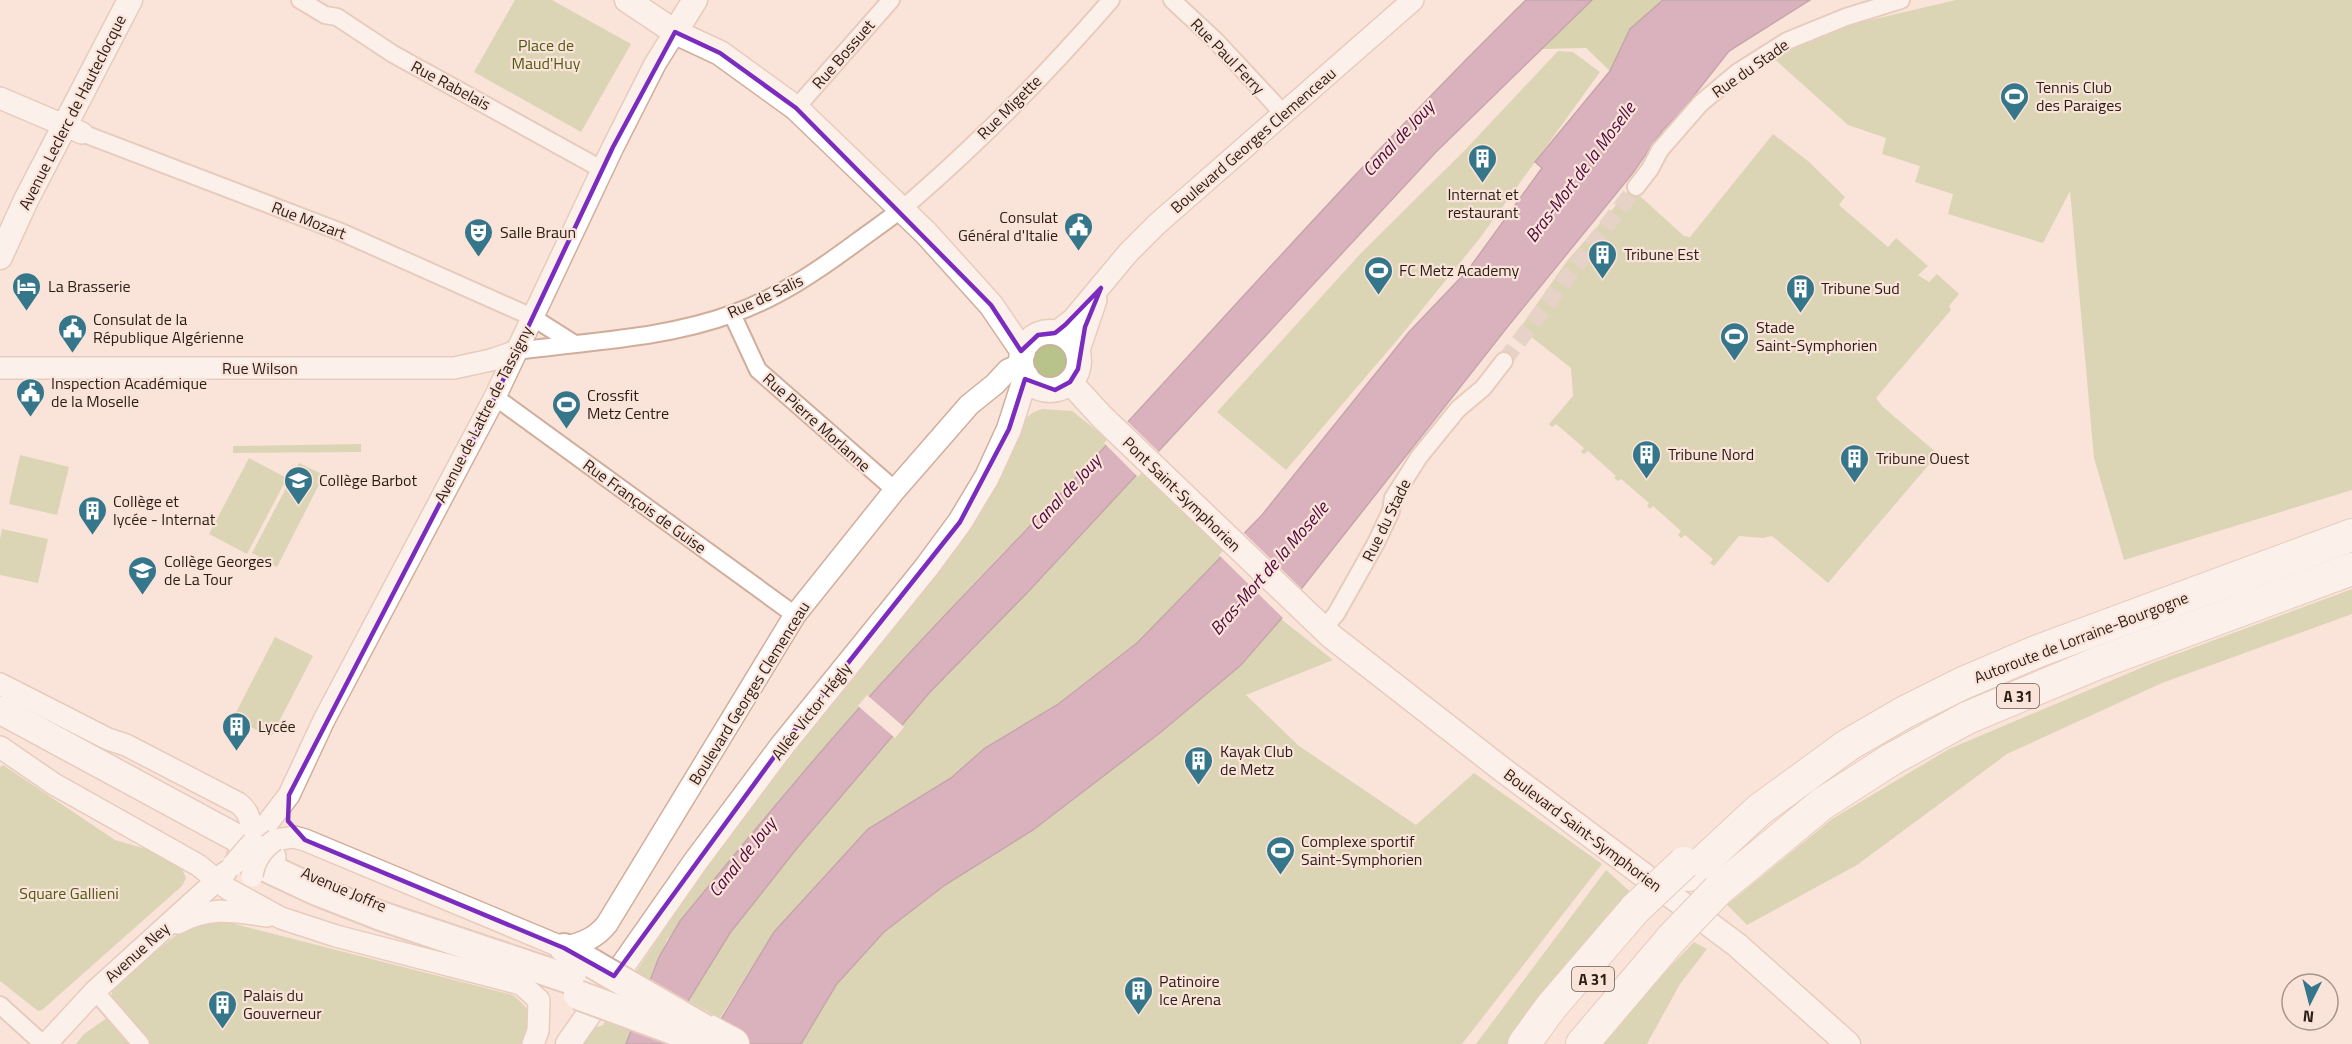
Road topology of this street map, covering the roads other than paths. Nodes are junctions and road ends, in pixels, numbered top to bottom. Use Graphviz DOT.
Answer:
graph roads {
  1 [pos="130,0"];
  2 [pos="300,0"];
  3 [pos="627,0"];
  4 [pos="695,0"];
  5 [pos="891,0"];
  6 [pos="1111,0"];
  7 [pos="1172,0"];
  8 [pos="1413,0"];
  9 [pos="1901,0"];
  10 [pos="675,32"];
  11 [pos="0,98"];
  12 [pos="796,108"];
  13 [pos="1283,113"];
  14 [pos="73,130"];
  15 [pos="603,170"];
  16 [pos="1636,187"];
  17 [pos="902,209"];
  18 [pos="0,257"];
  19 [pos="1101,288"];
  20 [pos="732,314"];
  21 [pos="532,317"];
  22 [pos="573,343"];
  23 [pos="517,351"];
  24 [pos="1033,352"];
  25 [pos="1078,353"];
  26 [pos="1504,361"];
  27 [pos="0,368"];
  28 [pos="1070,382"];
  29 [pos="1046,390"];
  30 [pos="495,397"];
  31 [pos="1009,429"];
  32 [pos="895,490"];
  33 [pos="2352,535"];
  34 [pos="2352,569"];
  35 [pos="795,615"];
  36 [pos="1318,625"];
  37 [pos="0,684"];
  38 [pos="0,710"];
  39 [pos="0,728"];
  40 [pos="0,747"];
  41 [pos="288,795"];
  42 [pos="264,848"];
  43 [pos="217,880"];
  44 [pos="1641,912"];
  45 [pos="273,914"];
  46 [pos="152,938"];
  47 [pos="564,948"];
  48 [pos="590,981"];
  49 [pos="521,984"];
  50 [pos="95,991"];
  51 [pos="0,1005"];
  52 [pos="699,1036"];
  53 [pos="1584,1042"];
  54 [pos="44,1044"];
  55 [pos="141,1044"];
  56 [pos="533,1044"];
  57 [pos="568,1044"];
  58 [pos="733,1044"];
  59 [pos="1524,1044"];
  60 [pos="1544,1044"];
  61 [pos="1848,1044"];
  1 -- 14 [label="main road, Avenue Leclerc de Hauteclocque"];
  2 -- 15 [label="street, Rue Rabelais"];
  3 -- 10 [label="main road"];
  4 -- 10 [label="main road"];
  5 -- 12 [label="street, Rue Bossuet"];
  6 -- 17 [label="street, Rue Migette"];
  7 -- 13 [label="street, Rue Paul Ferry"];
  8 -- 13 [label="street, Boulevard Georges Clemenceau"];
  9 -- 16 [label="street, Rue du Stade"];
  10 -- 12 [label="main road"];
  10 -- 15 [label="street, Avenue de Lattre de Tassigny"];
  11 -- 14 [label="street"];
  12 -- 17 [label="main road"];
  13 -- 19 [label="street, Boulevard Georges Clemenceau"];
  14 -- 18 [label="main road, Avenue Leclerc de Hauteclocque"];
  14 -- 21 [label="street, Rue Mozart"];
  15 -- 21 [label="street, Avenue de Lattre de Tassigny"];
  17 -- 20 [label="street, Rue de Salis"];
  17 -- 24 [label="main road"];
  19 -- 24 [label="street, Boulevard Georges Clemenceau"];
  19 -- 25 [label="street, Boulevard Georges Clemenceau"];
  20 -- 22 [label="street, Rue de Salis"];
  20 -- 32 [label="street, Rue Pierre Morlanne"];
  21 -- 22 [label="street"];
  21 -- 23 [label="street, Avenue de Lattre de Tassigny"];
  22 -- 23 [label="street, Rue de Salis"];
  23 -- 27 [label="street, Rue Wilson"];
  23 -- 30 [label="street, Avenue de Lattre de Tassigny"];
  24 -- 25 [label="main road"];
  24 -- 29 [label="main road"];
  24 -- 31 [label="main road, Allée Victor Hégly"];
  24 -- 32 [label="street, Boulevard Georges Clemenceau"];
  25 -- 28 [label="main road"];
  26 -- 36 [label="street, Rue du Stade"];
  28 -- 29 [label="main road"];
  28 -- 36 [label="main road, Pont Saint-Symphorien"];
  29 -- 31 [label="main road, Allée Victor Hégly"];
  30 -- 35 [label="street, Rue François de Guise"];
  30 -- 41 [label="street, Avenue de Lattre de Tassigny"];
  31 -- 48 [label="main road, Allée Victor Hégly"];
  32 -- 35 [label="street, Boulevard Georges Clemenceau"];
  33 -- 44 [label="highway, Autoroute de Lorraine-Bourgogne / A 31, bridge"];
  34 -- 53 [label="highway, Autoroute de Lorraine-Bourgogne / A 31, bridge"];
  35 -- 47 [label="street, Boulevard Georges Clemenceau"];
  36 -- 61 [label="main road, Boulevard Saint-Symphorien"];
  37 -- 42 [label="street"];
  38 -- 42 [label="main road, Avenue Joffre"];
  39 -- 42 [label="main road, Avenue Joffre"];
  40 -- 43 [label="street"];
  41 -- 42 [label="street, Avenue de Lattre de Tassigny"];
  41 -- 42 [label="street, Avenue Joffre"];
  42 -- 43 [label="street, Avenue Ney"];
  42 -- 45 [label="street"];
  42 -- 47 [label="street, Avenue Joffre"];
  42 -- 48 [label="highway, Avenue Joffre"];
  43 -- 45 [label="street"];
  43 -- 46 [label="street, Avenue Ney"];
  44 -- 59 [label="highway"];
  44 -- 60 [label="highway, A 31"];
  45 -- 46 [label="street"];
  45 -- 49 [label="street"];
  46 -- 50 [label="street, Avenue Ney"];
  47 -- 48 [label="highway"];
  48 -- 49 [label="highway"];
  48 -- 52 [label="highway, bridge"];
  48 -- 57 [label="main road, Allée Victor Hégly"];
  49 -- 56 [label="street"];
  50 -- 54 [label="street, Avenue Ney"];
  50 -- 55 [label="street"];
  51 -- 54 [label="street"];
  52 -- 58 [label="highway"];
}
